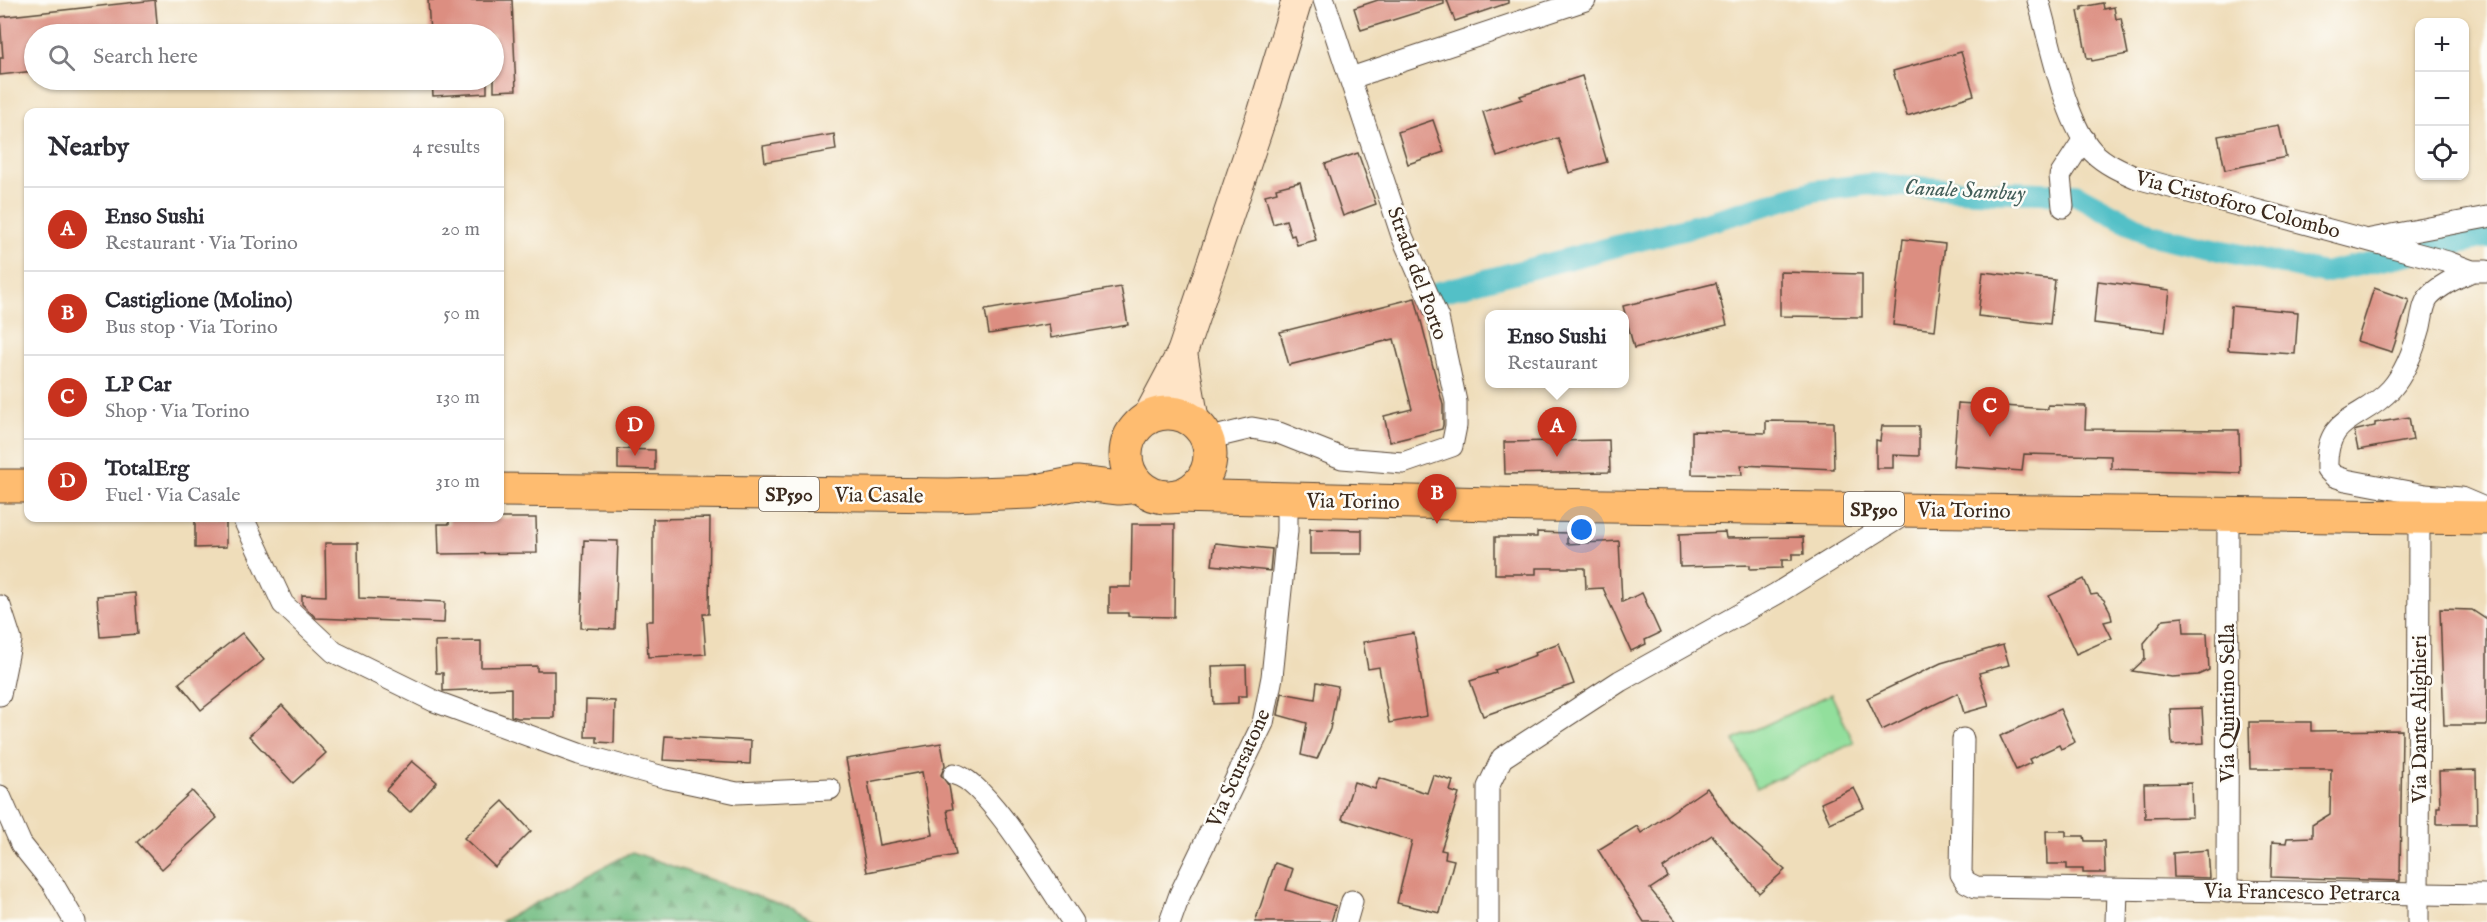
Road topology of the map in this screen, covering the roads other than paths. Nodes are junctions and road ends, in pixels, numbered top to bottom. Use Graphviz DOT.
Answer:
graph roads {
  1 [pos="1297,0"];
  2 [pos="1324,0"];
  3 [pos="1585,0"];
  4 [pos="2038,0"];
  5 [pos="1351,78"];
  6 [pos="2084,139"];
  7 [pos="2063,207"];
  8 [pos="2487,217"];
  9 [pos="2367,240"];
  10 [pos="2480,271"];
  11 [pos="1182,353"];
  12 [pos="1148,417"];
  13 [pos="1204,445"];
  14 [pos="1126,451"];
  15 [pos="1077,483"];
  16 [pos="0,486"];
  17 [pos="24,486"];
  18 [pos="1139,486"];
  19 [pos="504,490"];
  20 [pos="1176,496"];
  21 [pos="1274,498"];
  22 [pos="1914,509"];
  23 [pos="2487,509"];
  24 [pos="2228,514"];
  25 [pos="2419,516"];
  26 [pos="2487,518"];
  27 [pos="245,522"];
  28 [pos="0,606"];
  29 [pos="0,695"];
  30 [pos="1963,739"];
  31 [pos="954,774"];
  32 [pos="830,789"];
  33 [pos="0,796"];
  34 [pos="2116,890"];
  35 [pos="2227,892"];
  36 [pos="2419,894"];
  37 [pos="2487,895"];
  38 [pos="1352,901"];
  39 [pos="75,922"];
  40 [pos="1073,922"];
  41 [pos="1170,922"];
  42 [pos="1346,922"];
  43 [pos="1488,922"];
  44 [pos="2116,922"];
  45 [pos="2418,922"];
  1 -- 11 [label="main road"];
  2 -- 5 [label="street, Strada del Porto"];
  3 -- 5 [label="street"];
  4 -- 6 [label="street, Via Cristoforo Colombo"];
  5 -- 13 [label="street, Strada del Porto"];
  6 -- 7 [label="street"];
  6 -- 9 [label="street, Via Cristoforo Colombo"];
  8 -- 9 [label="street, Via Cristoforo Colombo"];
  9 -- 10 [label="street, Via Cristoforo Colombo"];
  10 -- 23 [label="street"];
  11 -- 12 [label="main road"];
  11 -- 13 [label="main road"];
  12 -- 13 [label="main road, SP590"];
  12 -- 14 [label="main road"];
  13 -- 20 [label="main road"];
  13 -- 21 [label="main road, SP590"];
  14 -- 15 [label="main road, SP590"];
  14 -- 18 [label="main road"];
  15 -- 18 [label="main road, SP590"];
  15 -- 19 [label="main road, Via Casale / SP590"];
  16 -- 17 [label="main road"];
  18 -- 20 [label="main road, SP590"];
  20 -- 21 [label="main road, SP590"];
  21 -- 22 [label="main road, Via Torino / SP590"];
  21 -- 41 [label="street, Via Scursatone"];
  22 -- 24 [label="main road, Via Torino / SP590"];
  22 -- 43 [label="street"];
  24 -- 25 [label="main road, Via Torino / SP590"];
  24 -- 35 [label="street, Via Quintino Sella"];
  25 -- 26 [label="main road, Via Torino / SP590"];
  25 -- 36 [label="street, Via Dante Alighieri"];
  27 -- 32 [label="street"];
  28 -- 29 [label="street"];
  30 -- 34 [label="street, Via Francesco Petrarca"];
  31 -- 40 [label="street"];
  33 -- 39 [label="street"];
  34 -- 35 [label="street, Via Francesco Petrarca"];
  34 -- 44 [label="street"];
  35 -- 36 [label="street, Via Francesco Petrarca"];
  36 -- 37 [label="street, Via Francesco Petrarca"];
  36 -- 45 [label="street, Via Dante Alighieri"];
  38 -- 42 [label="street"];
}
